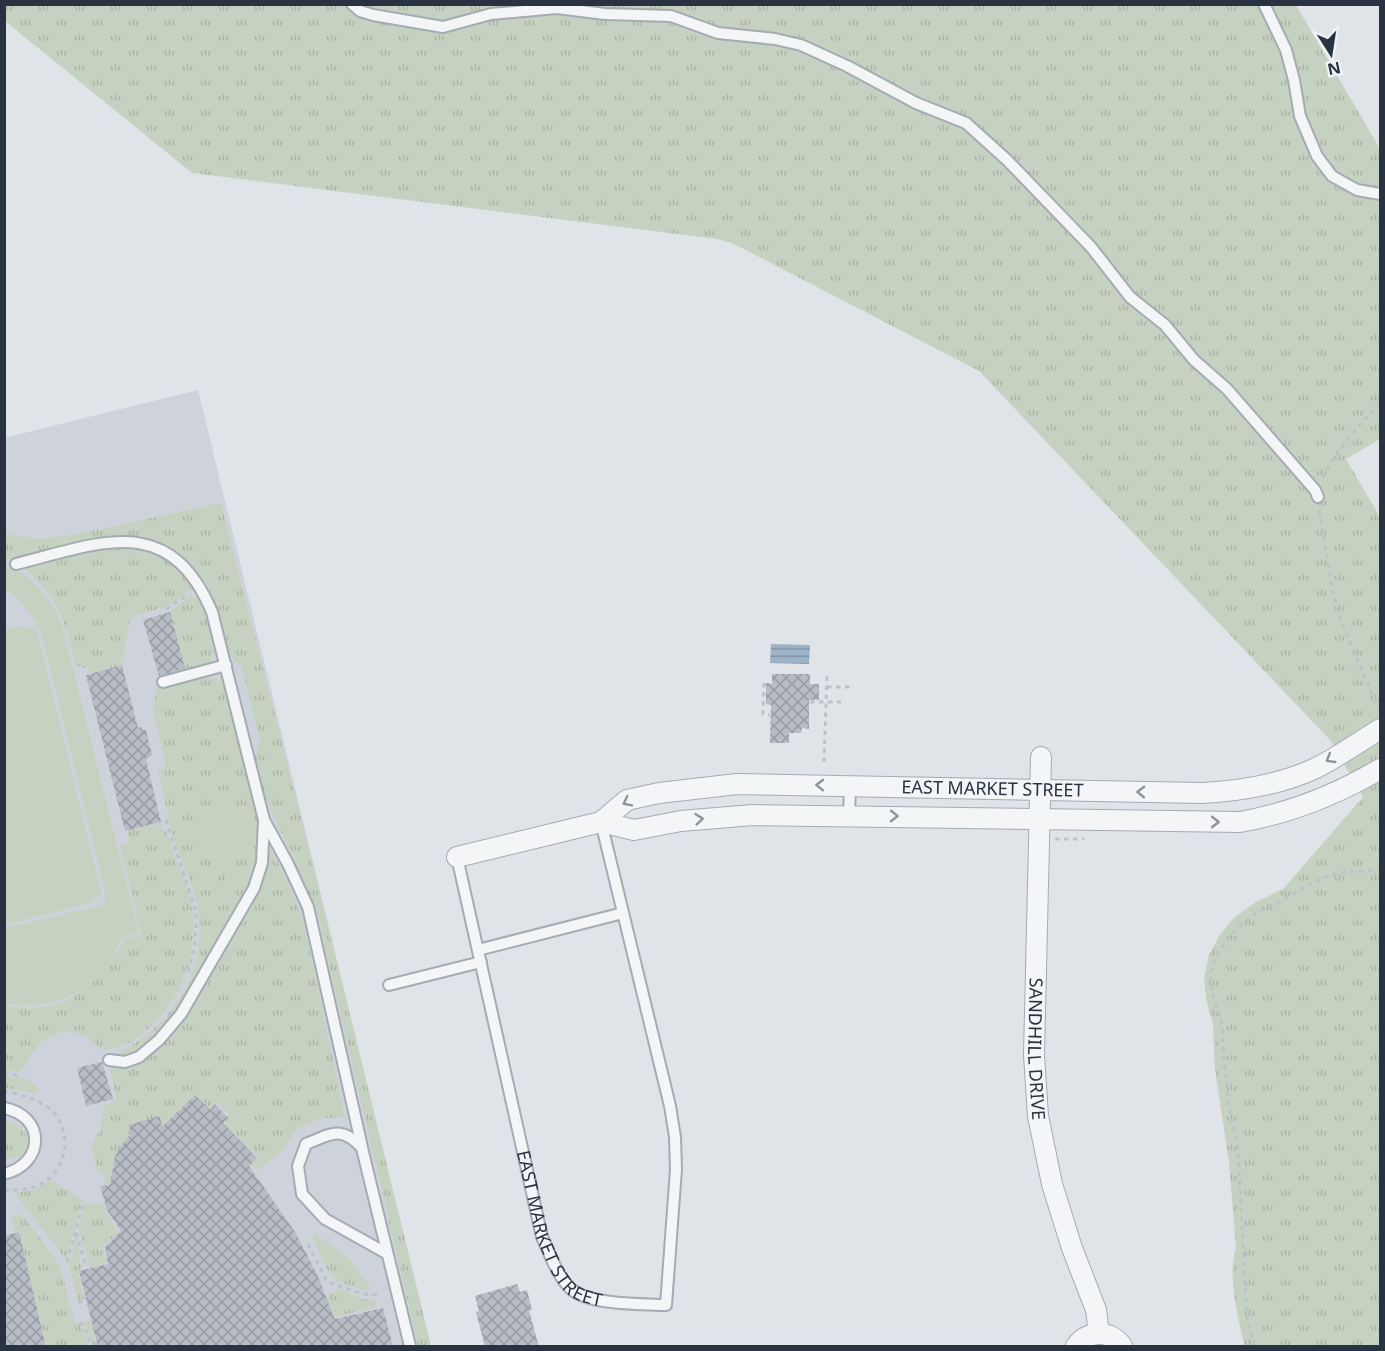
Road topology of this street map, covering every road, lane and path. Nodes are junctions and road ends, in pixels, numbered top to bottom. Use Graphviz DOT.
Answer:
graph roads {
  1 [pos="352,4"];
  2 [pos="1264,4"];
  3 [pos="1380,194"];
  4 [pos="1380,404"];
  5 [pos="1318,497"];
  6 [pos="16,564"];
  7 [pos="200,586"];
  8 [pos="166,609"];
  9 [pos="226,665"];
  10 [pos="827,675"];
  11 [pos="163,682"];
  12 [pos="764,683"];
  13 [pos="826,687"];
  14 [pos="852,687"];
  15 [pos="810,702"];
  16 [pos="826,702"];
  17 [pos="841,702"];
  18 [pos="1380,712"];
  19 [pos="770,715"];
  20 [pos="1380,729"];
  21 [pos="1041,757"];
  22 [pos="824,762"];
  23 [pos="1380,769"];
  24 [pos="850,786"];
  25 [pos="1040,790"];
  26 [pos="849,816"];
  27 [pos="1039,819"];
  28 [pos="166,820"];
  29 [pos="264,820"];
  30 [pos="601,822"];
  31 [pos="457,856"];
  32 [pos="1380,870"];
  33 [pos="623,913"];
  34 [pos="478,950"];
  35 [pos="481,962"];
  36 [pos="186,980"];
  37 [pos="389,986"];
  38 [pos="109,1060"];
  39 [pos="4,1074"];
  40 [pos="18,1075"];
  41 [pos="4,1108"];
  42 [pos="362,1148"];
  43 [pos="4,1174"];
  44 [pos="84,1201"];
  45 [pos="76,1232"];
  46 [pos="308,1244"];
  47 [pos="386,1253"];
  48 [pos="67,1262"];
  49 [pos="86,1266"];
  50 [pos="381,1295"];
  51 [pos="86,1300"];
  52 [pos="78,1302"];
  53 [pos="80,1322"];
  54 [pos="1099,1334"];
  55 [pos="90,1347"];
  56 [pos="410,1347"];
  57 [pos="1076,1347"];
  58 [pos="1122,1347"];
  59 [pos="1254,1347"];
  1 -- 5 [label="lane"];
  2 -- 3 [label="lane"];
  4 -- 5 [label="path"];
  5 -- 18 [label="path"];
  6 -- 7 [label="lane"];
  7 -- 8 [label="path"];
  7 -- 9 [label="lane"];
  9 -- 11 [label="lane"];
  9 -- 29 [label="lane"];
  10 -- 13 [label="path"];
  12 -- 19 [label="path"];
  13 -- 14 [label="path"];
  13 -- 16 [label="path"];
  15 -- 16 [label="path"];
  16 -- 17 [label="path"];
  16 -- 22 [label="path"];
  20 -- 25 [label="street, EAST MARKET STREET, one-way"];
  21 -- 25 [label="street, SANDHILL DRIVE"];
  27 -- 23 [label="street, EAST MARKET STREET, one-way"];
  24 -- 25 [label="street, EAST MARKET STREET"];
  24 -- 26 [label="lane"];
  24 -- 30 [label="street, EAST MARKET STREET, one-way"];
  25 -- 27 [label="street, SANDHILL DRIVE"];
  26 -- 27 [label="street, EAST MARKET STREET, one-way"];
  30 -- 26 [label="street, EAST MARKET STREET, one-way"];
  27 -- 54 [label="street, SANDHILL DRIVE"];
  28 -- 36 [label="path"];
  29 -- 38 [label="lane"];
  29 -- 42 [label="lane"];
  30 -- 31 [label="street, EAST MARKET STREET"];
  30 -- 33 [label="lane, EAST MARKET STREET"];
  31 -- 34 [label="lane, EAST MARKET STREET"];
  32 -- 59 [label="path"];
  33 -- 34 [label="lane"];
  33 -- 35 [label="lane, EAST MARKET STREET"];
  34 -- 35 [label="lane, EAST MARKET STREET"];
  35 -- 37 [label="lane"];
  39 -- 40 [label="path"];
  41 -- 43 [label="lane"];
  42 -- 47 [label="lane"];
  42 -- 47 [label="lane"];
  44 -- 45 [label="path"];
  45 -- 48 [label="path"];
  45 -- 49 [label="path"];
  46 -- 50 [label="path"];
  47 -- 56 [label="lane"];
  51 -- 52 [label="path"];
  53 -- 55 [label="path"];
  54 -- 57 [label="street"];
  54 -- 58 [label="street"];
}
